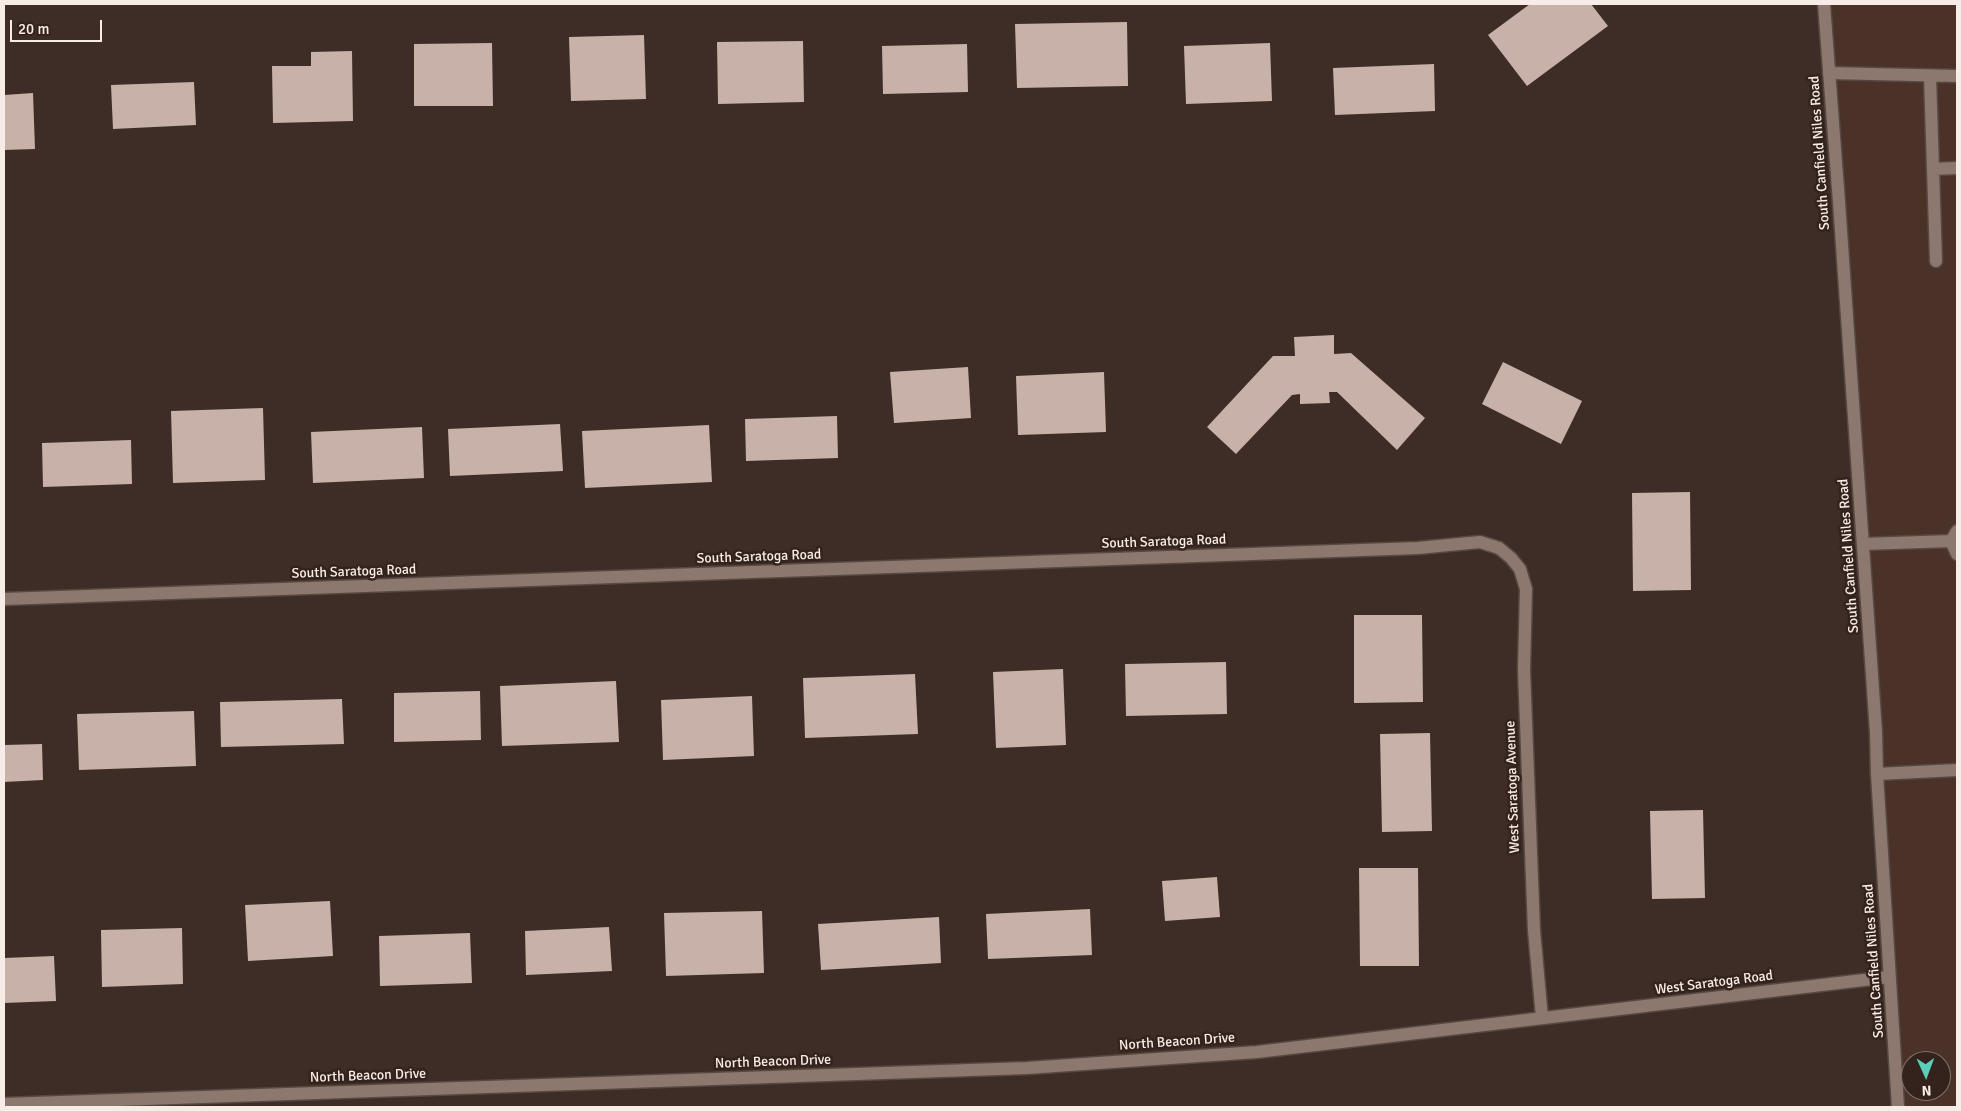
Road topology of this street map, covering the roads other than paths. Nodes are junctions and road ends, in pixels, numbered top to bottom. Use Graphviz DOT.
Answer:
graph roads {
  1 [pos="1824,4"];
  2 [pos="1829,73"];
  3 [pos="1930,76"];
  4 [pos="1957,76"];
  5 [pos="1957,168"];
  6 [pos="1933,169"];
  7 [pos="1936,261"];
  8 [pos="1954,536"];
  9 [pos="1863,544"];
  10 [pos="1957,554"];
  11 [pos="1511,558"];
  12 [pos="4,599"];
  13 [pos="1957,770"];
  14 [pos="1877,774"];
  15 [pos="1889,977"];
  16 [pos="1542,1018"];
  17 [pos="4,1104"];
  18 [pos="1898,1107"];
  1 -- 2 [label="street, South Canfield Niles Road"];
  2 -- 3 [label="street"];
  2 -- 9 [label="street, South Canfield Niles Road"];
  3 -- 4 [label="street"];
  3 -- 6 [label="street"];
  5 -- 6 [label="street"];
  6 -- 7 [label="street"];
  8 -- 9 [label="street"];
  8 -- 10 [label="street"];
  9 -- 14 [label="street, South Canfield Niles Road"];
  11 -- 12 [label="street, South Saratoga Road"];
  11 -- 16 [label="street, West Saratoga Avenue"];
  13 -- 14 [label="street"];
  14 -- 15 [label="street, South Canfield Niles Road"];
  15 -- 16 [label="street, West Saratoga Road"];
  15 -- 18 [label="street, South Canfield Niles Road"];
  16 -- 17 [label="street, North Beacon Drive"];
}
